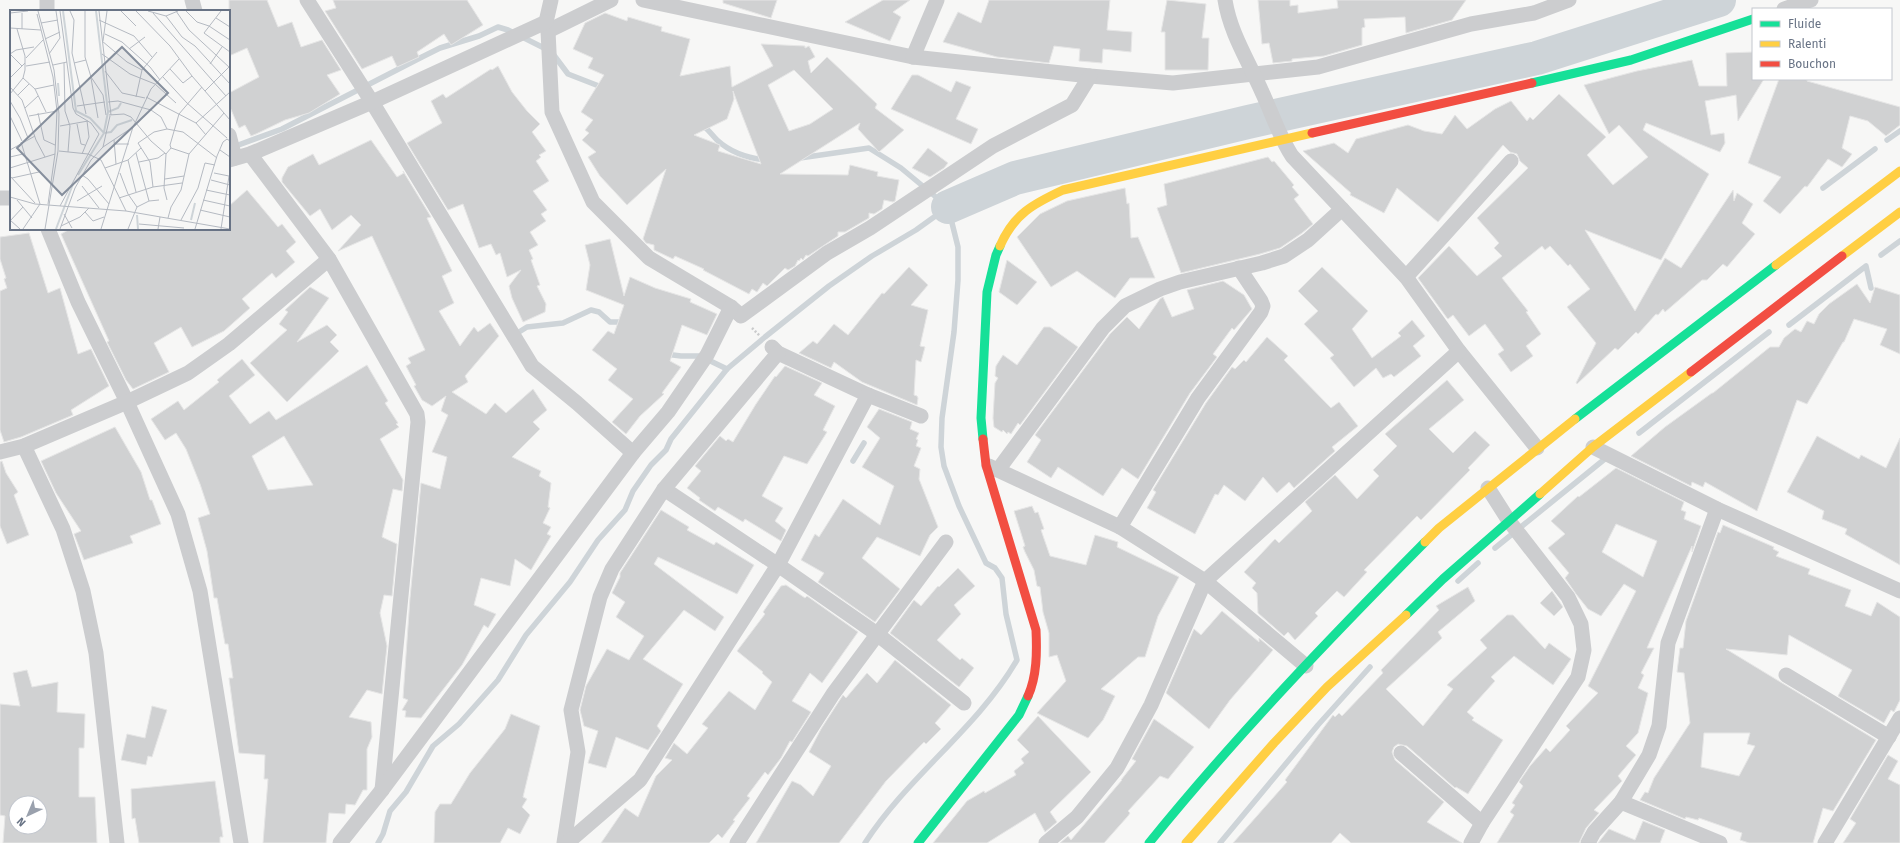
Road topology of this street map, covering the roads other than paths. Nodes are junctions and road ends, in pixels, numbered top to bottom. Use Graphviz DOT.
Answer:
graph roads {
  1 [pos="192,0"];
  2 [pos="307,0"];
  3 [pos="551,0"];
  4 [pos="611,0"];
  5 [pos="643,0"];
  6 [pos="937,0"];
  7 [pos="1225,0"];
  8 [pos="1569,0"];
  9 [pos="1811,0"];
  10 [pos="1532,6"];
  11 [pos="1787,8"];
  12 [pos="195,10"];
  13 [pos="1752,19"];
  14 [pos="547,26"];
  15 [pos="913,57"];
  16 [pos="1253,75"];
  17 [pos="1090,76"];
  18 [pos="372,102"];
  19 [pos="1282,139"];
  20 [pos="230,143"];
  21 [pos="250,154"];
  22 [pos="232,159"];
  23 [pos="1511,162"];
  24 [pos="1900,171"];
  25 [pos="1342,209"];
  26 [pos="1900,212"];
  27 [pos="48,230"];
  28 [pos="329,259"];
  29 [pos="1239,268"];
  30 [pos="1406,277"];
  31 [pos="740,315"];
  32 [pos="1459,351"];
  33 [pos="868,395"];
  34 [pos="127,402"];
  35 [pos="921,416"];
  36 [pos="24,446"];
  37 [pos="1593,447"];
  38 [pos="1537,448"];
  39 [pos="0,452"];
  40 [pos="633,453"];
  41 [pos="992,467"];
  42 [pos="1488,488"];
  43 [pos="664,489"];
  44 [pos="1717,509"];
  45 [pos="1509,521"];
  46 [pos="1120,527"];
  47 [pos="946,542"];
  48 [pos="778,565"];
  49 [pos="1205,582"];
  50 [pos="1900,591"];
  51 [pos="877,634"];
  52 [pos="1306,666"];
  53 [pos="1786,675"];
  54 [pos="964,703"];
  55 [pos="1900,718"];
  56 [pos="1893,737"];
  57 [pos="1401,753"];
  58 [pos="382,790"];
  59 [pos="1621,802"];
  60 [pos="1482,823"];
  61 [pos="1193,841"];
  62 [pos="1715,842"];
  63 [pos="117,843"];
  64 [pos="241,843"];
  65 [pos="340,843"];
  66 [pos="565,843"];
  67 [pos="737,843"];
  68 [pos="918,843"];
  69 [pos="1046,843"];
  70 [pos="1149,843"];
  71 [pos="1471,843"];
  72 [pos="1588,843"];
  73 [pos="1825,843"];
  1 -- 12 [label="street"];
  2 -- 18 [label="street"];
  3 -- 14 [label="street"];
  4 -- 14 [label="street"];
  5 -- 15 [label="street"];
  6 -- 15 [label="street"];
  7 -- 16 [label="street"];
  8 -- 10 [label="street"];
  9 -- 11 [label="street"];
  10 -- 16 [label="street"];
  13 -- 19 [label="main road"];
  14 -- 18 [label="street"];
  14 -- 31 [label="street"];
  15 -- 17 [label="street"];
  16 -- 17 [label="street"];
  16 -- 19 [label="street"];
  17 -- 31 [label="street"];
  18 -- 21 [label="street"];
  18 -- 40 [label="street"];
  19 -- 25 [label="street"];
  19 -- 41 [label="main road"];
  20 -- 22 [label="street"];
  21 -- 22 [label="street"];
  21 -- 28 [label="street"];
  23 -- 30 [label="street"];
  24 -- 38 [label="main road"];
  25 -- 29 [label="street"];
  25 -- 30 [label="street"];
  26 -- 37 [label="main road"];
  27 -- 34 [label="street"];
  28 -- 34 [label="street"];
  28 -- 58 [label="street"];
  29 -- 41 [label="street"];
  29 -- 46 [label="street"];
  30 -- 32 [label="street"];
  31 -- 40 [label="street"];
  32 -- 38 [label="street"];
  32 -- 49 [label="street"];
  33 -- 35 [label="street"];
  33 -- 43 [label="street"];
  33 -- 48 [label="street"];
  34 -- 36 [label="street"];
  34 -- 64 [label="street"];
  36 -- 39 [label="street"];
  36 -- 63 [label="street"];
  37 -- 44 [label="street"];
  37 -- 45 [label="main road"];
  38 -- 42 [label="main road"];
  40 -- 58 [label="street"];
  41 -- 46 [label="street"];
  41 -- 68 [label="main road"];
  42 -- 45 [label="street"];
  42 -- 52 [label="main road"];
  43 -- 48 [label="street"];
  43 -- 66 [label="street"];
  44 -- 50 [label="street"];
  44 -- 59 [label="street"];
  45 -- 60 [label="street"];
  45 -- 61 [label="main road"];
  46 -- 49 [label="street"];
  47 -- 51 [label="street"];
  48 -- 51 [label="street"];
  48 -- 66 [label="street"];
  49 -- 52 [label="street"];
  49 -- 69 [label="street"];
  51 -- 54 [label="street"];
  51 -- 67 [label="street"];
  52 -- 70 [label="main road"];
  53 -- 56 [label="street"];
  55 -- 56 [label="street"];
  56 -- 73 [label="street"];
  57 -- 60 [label="street"];
  58 -- 65 [label="street"];
  59 -- 62 [label="street"];
  59 -- 72 [label="street"];
  60 -- 71 [label="street"];
}
